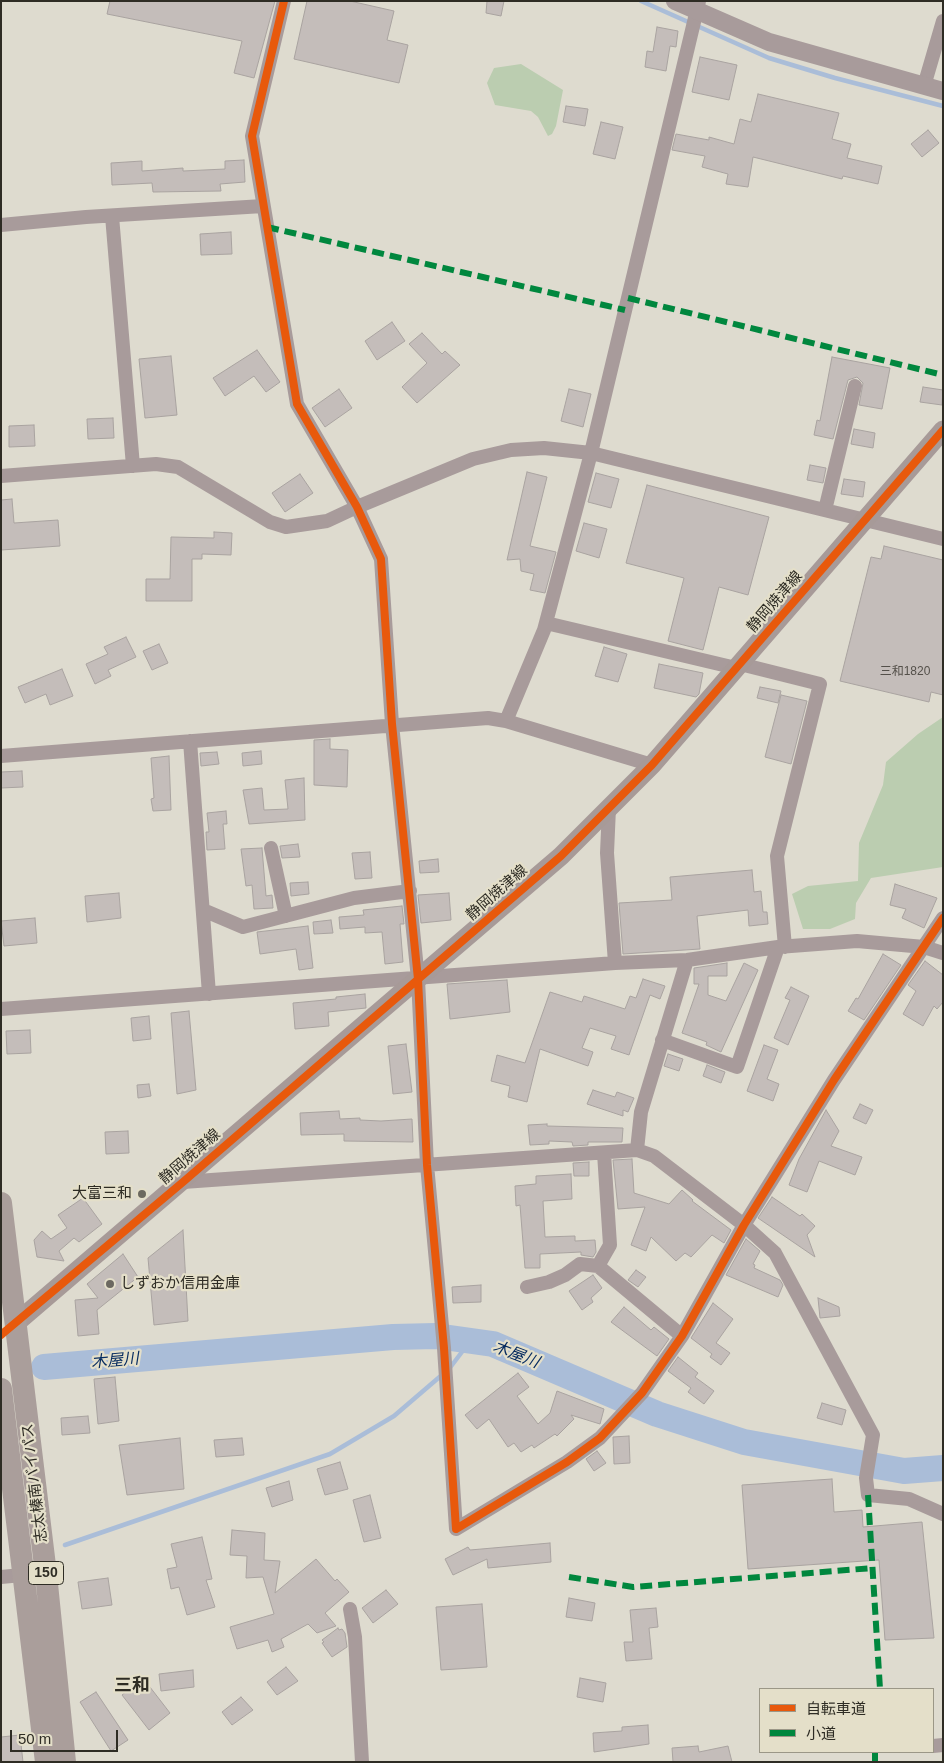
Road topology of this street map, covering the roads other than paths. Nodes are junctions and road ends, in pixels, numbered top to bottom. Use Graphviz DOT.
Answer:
graph roads {
  1 [pos="284,1"];
  2 [pos="675,1"];
  3 [pos="698,6"];
  4 [pos="943,21"];
  5 [pos="924,86"];
  6 [pos="943,91"];
  7 [pos="263,206"];
  8 [pos="112,216"];
  9 [pos="1,225"];
  10 [pos="855,386"];
  11 [pos="943,430"];
  12 [pos="590,453"];
  13 [pos="133,466"];
  14 [pos="1,476"];
  15 [pos="357,506"];
  16 [pos="825,510"];
  17 [pos="865,520"];
  18 [pos="943,540"];
  19 [pos="546,623"];
  20 [pos="738,666"];
  21 [pos="506,721"];
  22 [pos="392,724"];
  23 [pos="190,741"];
  24 [pos="1,756"];
  25 [pos="652,765"];
  26 [pos="609,808"];
  27 [pos="271,848"];
  28 [pos="410,891"];
  29 [pos="203,910"];
  30 [pos="286,916"];
  31 [pos="943,918"];
  32 [pos="781,947"];
  33 [pos="924,947"];
  34 [pos="943,953"];
  35 [pos="688,960"];
  36 [pos="615,963"];
  37 [pos="418,979"];
  38 [pos="209,994"];
  39 [pos="1,1009"];
  40 [pos="662,1040"];
  41 [pos="638,1150"];
  42 [pos="604,1153"];
  43 [pos="427,1165"];
  44 [pos="183,1182"];
  45 [pos="1,1202"];
  46 [pos="744,1225"];
  47 [pos="598,1266"];
  48 [pos="527,1287"];
  49 [pos="9,1329"];
  50 [pos="682,1336"];
  51 [pos="1,1389"];
  52 [pos="943,1514"];
  53 [pos="12,1576"];
  54 [pos="350,1609"];
  55 [pos="46,1762"];
  56 [pos="65,1762"];
  57 [pos="362,1762"];
  1 -- 7 [label="street"];
  2 -- 3 [label="street"];
  3 -- 5 [label="street"];
  3 -- 12 [label="street"];
  4 -- 5 [label="street"];
  5 -- 6 [label="street"];
  7 -- 8 [label="street"];
  7 -- 15 [label="street"];
  8 -- 9 [label="street"];
  8 -- 13 [label="street"];
  10 -- 16 [label="street"];
  11 -- 17 [label="main road, 静岡焼津線"];
  12 -- 15 [label="street"];
  12 -- 16 [label="street"];
  12 -- 19 [label="street"];
  13 -- 14 [label="street"];
  13 -- 15 [label="street"];
  15 -- 22 [label="street"];
  16 -- 17 [label="street"];
  17 -- 18 [label="street"];
  17 -- 20 [label="main road, 静岡焼津線"];
  19 -- 20 [label="street"];
  19 -- 21 [label="street"];
  20 -- 25 [label="main road, 静岡焼津線"];
  20 -- 32 [label="street"];
  21 -- 22 [label="street"];
  21 -- 25 [label="street"];
  22 -- 23 [label="street"];
  22 -- 28 [label="street"];
  23 -- 24 [label="street"];
  23 -- 29 [label="street"];
  25 -- 26 [label="main road, 静岡焼津線"];
  26 -- 36 [label="street"];
  26 -- 37 [label="main road, 静岡焼津線"];
  27 -- 30 [label="street"];
  28 -- 30 [label="street"];
  28 -- 37 [label="street"];
  29 -- 30 [label="street"];
  29 -- 38 [label="street"];
  31 -- 33 [label="street"];
  32 -- 33 [label="street"];
  32 -- 35 [label="street"];
  32 -- 40 [label="street"];
  33 -- 34 [label="street"];
  33 -- 46 [label="street"];
  35 -- 36 [label="street"];
  35 -- 40 [label="street"];
  36 -- 37 [label="street"];
  37 -- 38 [label="street"];
  37 -- 43 [label="street"];
  37 -- 44 [label="main road, 静岡焼津線"];
  38 -- 39 [label="street"];
  40 -- 41 [label="street"];
  41 -- 42 [label="street"];
  41 -- 46 [label="street"];
  42 -- 43 [label="street"];
  42 -- 47 [label="street"];
  43 -- 44 [label="street"];
  43 -- 50 [label="street"];
  44 -- 49 [label="main road, 静岡焼津線"];
  45 -- 49 [label="highway, 150"];
  46 -- 50 [label="street"];
  46 -- 52 [label="street"];
  47 -- 48 [label="street"];
  47 -- 50 [label="street"];
  49 -- 56 [label="highway, 志太榛南バイパス / 150"];
  51 -- 53 [label="highway, 志太榛南バイパス / 150"];
  53 -- 55 [label="highway, 志太榛南バイパス / 150"];
  54 -- 57 [label="street"];
}
